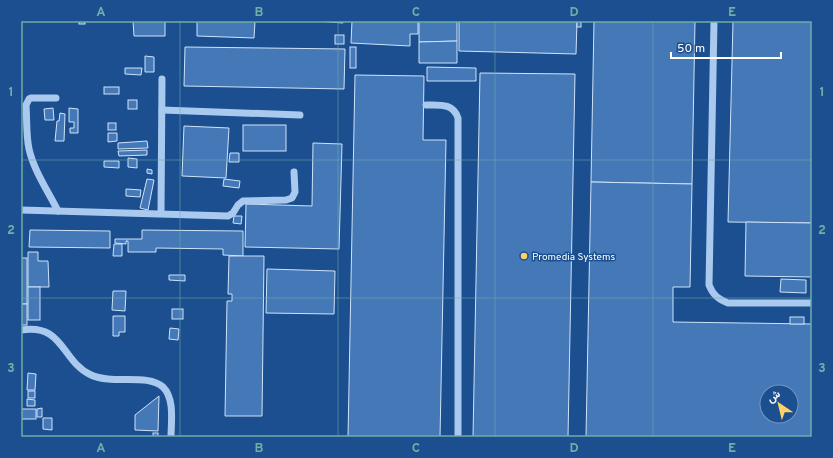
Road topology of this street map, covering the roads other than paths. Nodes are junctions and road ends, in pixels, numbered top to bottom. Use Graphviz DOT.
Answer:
graph roads {
  1 [pos="714,21"];
  2 [pos="162,79"];
  3 [pos="56,98"];
  4 [pos="426,105"];
  5 [pos="162,110"];
  6 [pos="300,115"];
  7 [pos="24,120"];
  8 [pos="294,172"];
  9 [pos="21,210"];
  10 [pos="58,211"];
  11 [pos="160,213"];
  12 [pos="812,303"];
  13 [pos="21,330"];
  14 [pos="171,437"];
  15 [pos="458,437"];
  1 -- 12 [label="lane"];
  2 -- 5 [label="lane"];
  3 -- 7 [label="lane"];
  4 -- 15 [label="lane"];
  5 -- 6 [label="lane"];
  5 -- 11 [label="lane"];
  7 -- 10 [label="lane"];
  8 -- 11 [label="lane"];
  9 -- 10 [label="lane"];
  10 -- 11 [label="lane"];
  13 -- 14 [label="lane"];
}
